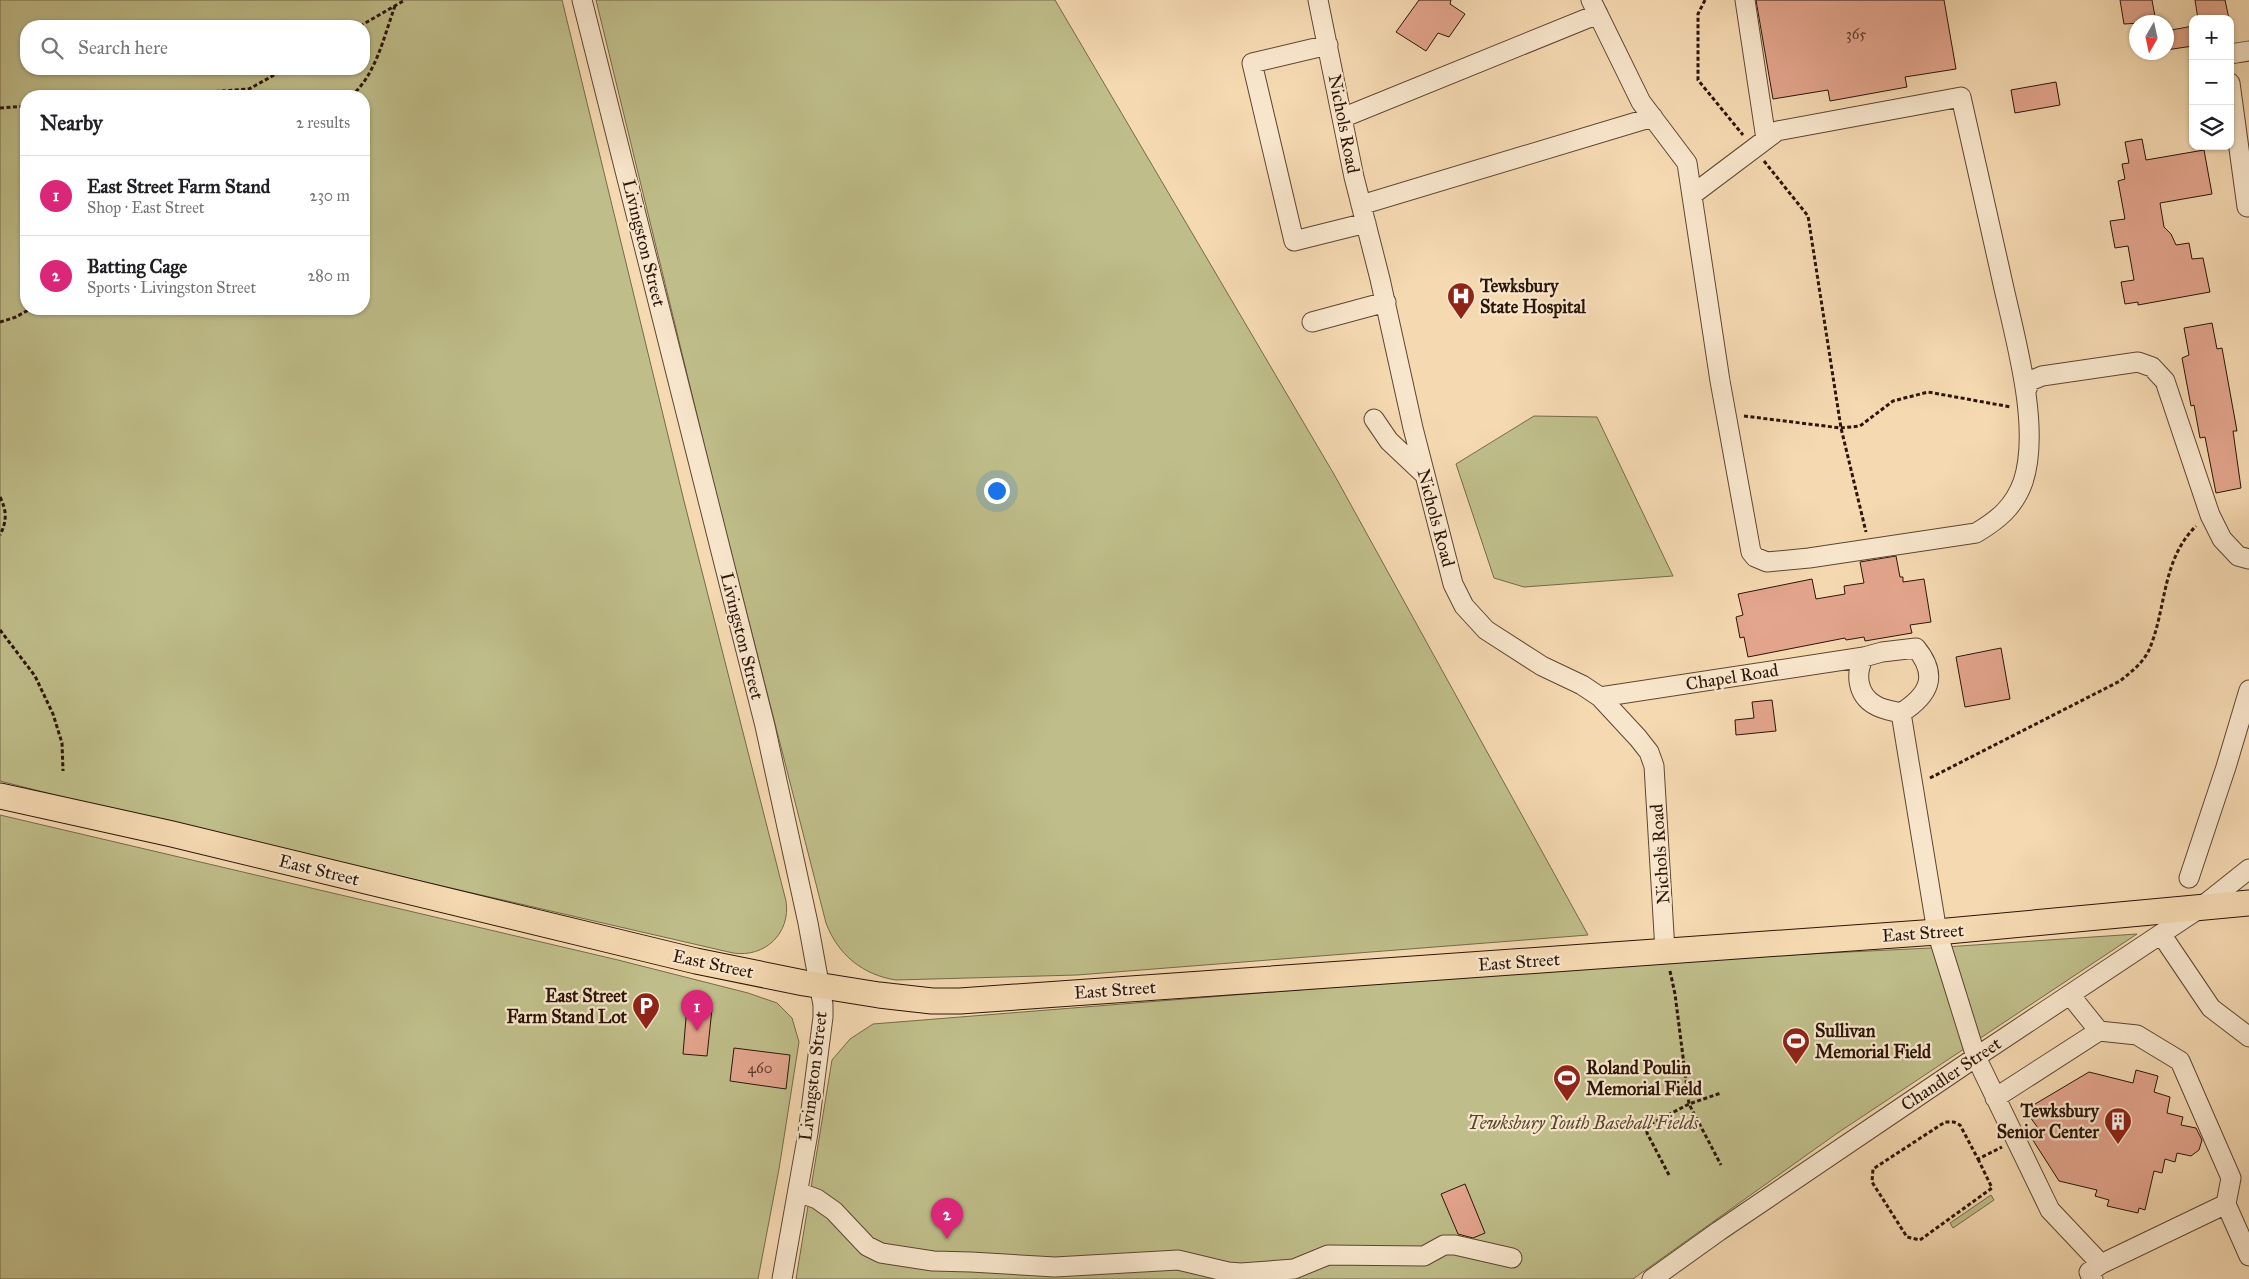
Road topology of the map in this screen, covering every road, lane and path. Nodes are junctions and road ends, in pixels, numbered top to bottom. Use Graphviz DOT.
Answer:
graph roads {
  1 [pos="405,0"];
  2 [pos="582,0"];
  3 [pos="1318,0"];
  4 [pos="1705,0"];
  5 [pos="1744,0"];
  6 [pos="395,6"];
  7 [pos="1595,7"];
  8 [pos="370,20"];
  9 [pos="1328,45"];
  10 [pos="2249,51"];
  11 [pos="2234,53"];
  12 [pos="370,72"];
  13 [pos="275,75"];
  14 [pos="369,75"];
  15 [pos="249,90"];
  16 [pos="358,90"];
  17 [pos="2233,105"];
  18 [pos="20,106"];
  19 [pos="0,108"];
  20 [pos="1653,117"];
  21 [pos="1342,118"];
  22 [pos="1760,144"];
  23 [pos="1692,195"];
  24 [pos="2248,212"];
  25 [pos="1364,214"];
  26 [pos="1386,302"];
  27 [pos="20,315"];
  28 [pos="0,322"];
  29 [pos="1312,322"];
  30 [pos="2026,391"];
  31 [pos="2027,410"];
  32 [pos="1726,413"];
  33 [pos="1374,419"];
  34 [pos="1841,428"];
  35 [pos="1424,474"];
  36 [pos="0,497"];
  37 [pos="2210,515"];
  38 [pos="0,534"];
  39 [pos="1870,550"];
  40 [pos="2249,559"];
  41 [pos="0,630"];
  42 [pos="1864,657"];
  43 [pos="2249,690"];
  44 [pos="1600,697"];
  45 [pos="1901,713"];
  46 [pos="63,771"];
  47 [pos="1914,787"];
  48 [pos="0,796"];
  49 [pos="2249,869"];
  50 [pos="2189,878"];
  51 [pos="2249,903"];
  52 [pos="2200,908"];
  53 [pos="1937,932"];
  54 [pos="2161,934"];
  55 [pos="1665,951"];
  56 [pos="819,986"];
  57 [pos="2070,995"];
  58 [pos="2099,1031"];
  59 [pos="2249,1037"];
  60 [pos="1976,1057"];
  61 [pos="1721,1093"];
  62 [pos="1995,1098"];
  63 [pos="1689,1104"];
  64 [pos="2016,1143"];
  65 [pos="1978,1159"];
  66 [pos="1721,1165"];
  67 [pos="1669,1176"];
  68 [pos="798,1192"];
  69 [pos="2226,1204"];
  70 [pos="2249,1256"];
  71 [pos="1512,1258"];
  72 [pos="2097,1271"];
  73 [pos="782,1279"];
  74 [pos="1652,1279"];
  1 -- 6 [label="path"];
  2 -- 56 [label="street, Livingston Street"];
  3 -- 9 [label="street, Nichols Road"];
  4 -- 22 [label="path"];
  5 -- 22 [label="street"];
  6 -- 8 [label="path"];
  6 -- 12 [label="path"];
  7 -- 20 [label="street"];
  7 -- 21 [label="street"];
  9 -- 21 [label="street, Nichols Road"];
  9 -- 25 [label="street"];
  10 -- 11 [label="street"];
  13 -- 15 [label="path"];
  14 -- 16 [label="path"];
  17 -- 24 [label="street"];
  18 -- 19 [label="path"];
  20 -- 23 [label="street"];
  20 -- 25 [label="street"];
  21 -- 25 [label="street, Nichols Road"];
  22 -- 23 [label="street"];
  22 -- 30 [label="street"];
  22 -- 34 [label="path"];
  23 -- 32 [label="street"];
  25 -- 26 [label="street, Nichols Road"];
  26 -- 29 [label="street"];
  26 -- 35 [label="street, Nichols Road"];
  27 -- 28 [label="path"];
  30 -- 31 [label="street"];
  30 -- 37 [label="street"];
  31 -- 34 [label="path"];
  31 -- 39 [label="street"];
  32 -- 34 [label="path"];
  32 -- 39 [label="street"];
  33 -- 35 [label="street"];
  34 -- 39 [label="path"];
  35 -- 44 [label="street, Nichols Road"];
  36 -- 38 [label="path"];
  37 -- 40 [label="street"];
  37 -- 47 [label="path"];
  41 -- 46 [label="path"];
  42 -- 44 [label="street, Chapel Road"];
  42 -- 45 [label="street"];
  42 -- 45 [label="street, Chapel Road"];
  43 -- 50 [label="street"];
  44 -- 55 [label="street, Nichols Road"];
  45 -- 47 [label="street"];
  47 -- 53 [label="street"];
  48 -- 56 [label="main road, East Street"];
  49 -- 52 [label="street, Chandler Street"];
  51 -- 52 [label="main road, East Street"];
  52 -- 53 [label="main road, East Street"];
  52 -- 54 [label="street, Chandler Street"];
  53 -- 55 [label="main road, East Street"];
  53 -- 60 [label="street"];
  54 -- 57 [label="street, Chandler Street"];
  54 -- 59 [label="street"];
  55 -- 56 [label="main road, East Street"];
  55 -- 63 [label="path"];
  56 -- 68 [label="street, Livingston Street"];
  57 -- 58 [label="street"];
  57 -- 60 [label="street, Chandler Street"];
  58 -- 62 [label="street"];
  58 -- 69 [label="street"];
  60 -- 62 [label="street"];
  60 -- 74 [label="street, Chandler Street"];
  61 -- 63 [label="path"];
  62 -- 64 [label="street"];
  63 -- 66 [label="path"];
  63 -- 67 [label="path"];
  64 -- 65 [label="path"];
  64 -- 72 [label="street"];
  65 -- 65 [label="path"];
  68 -- 71 [label="street"];
  68 -- 73 [label="street, Livingston Street"];
  69 -- 70 [label="street"];
  69 -- 72 [label="street"];
}
